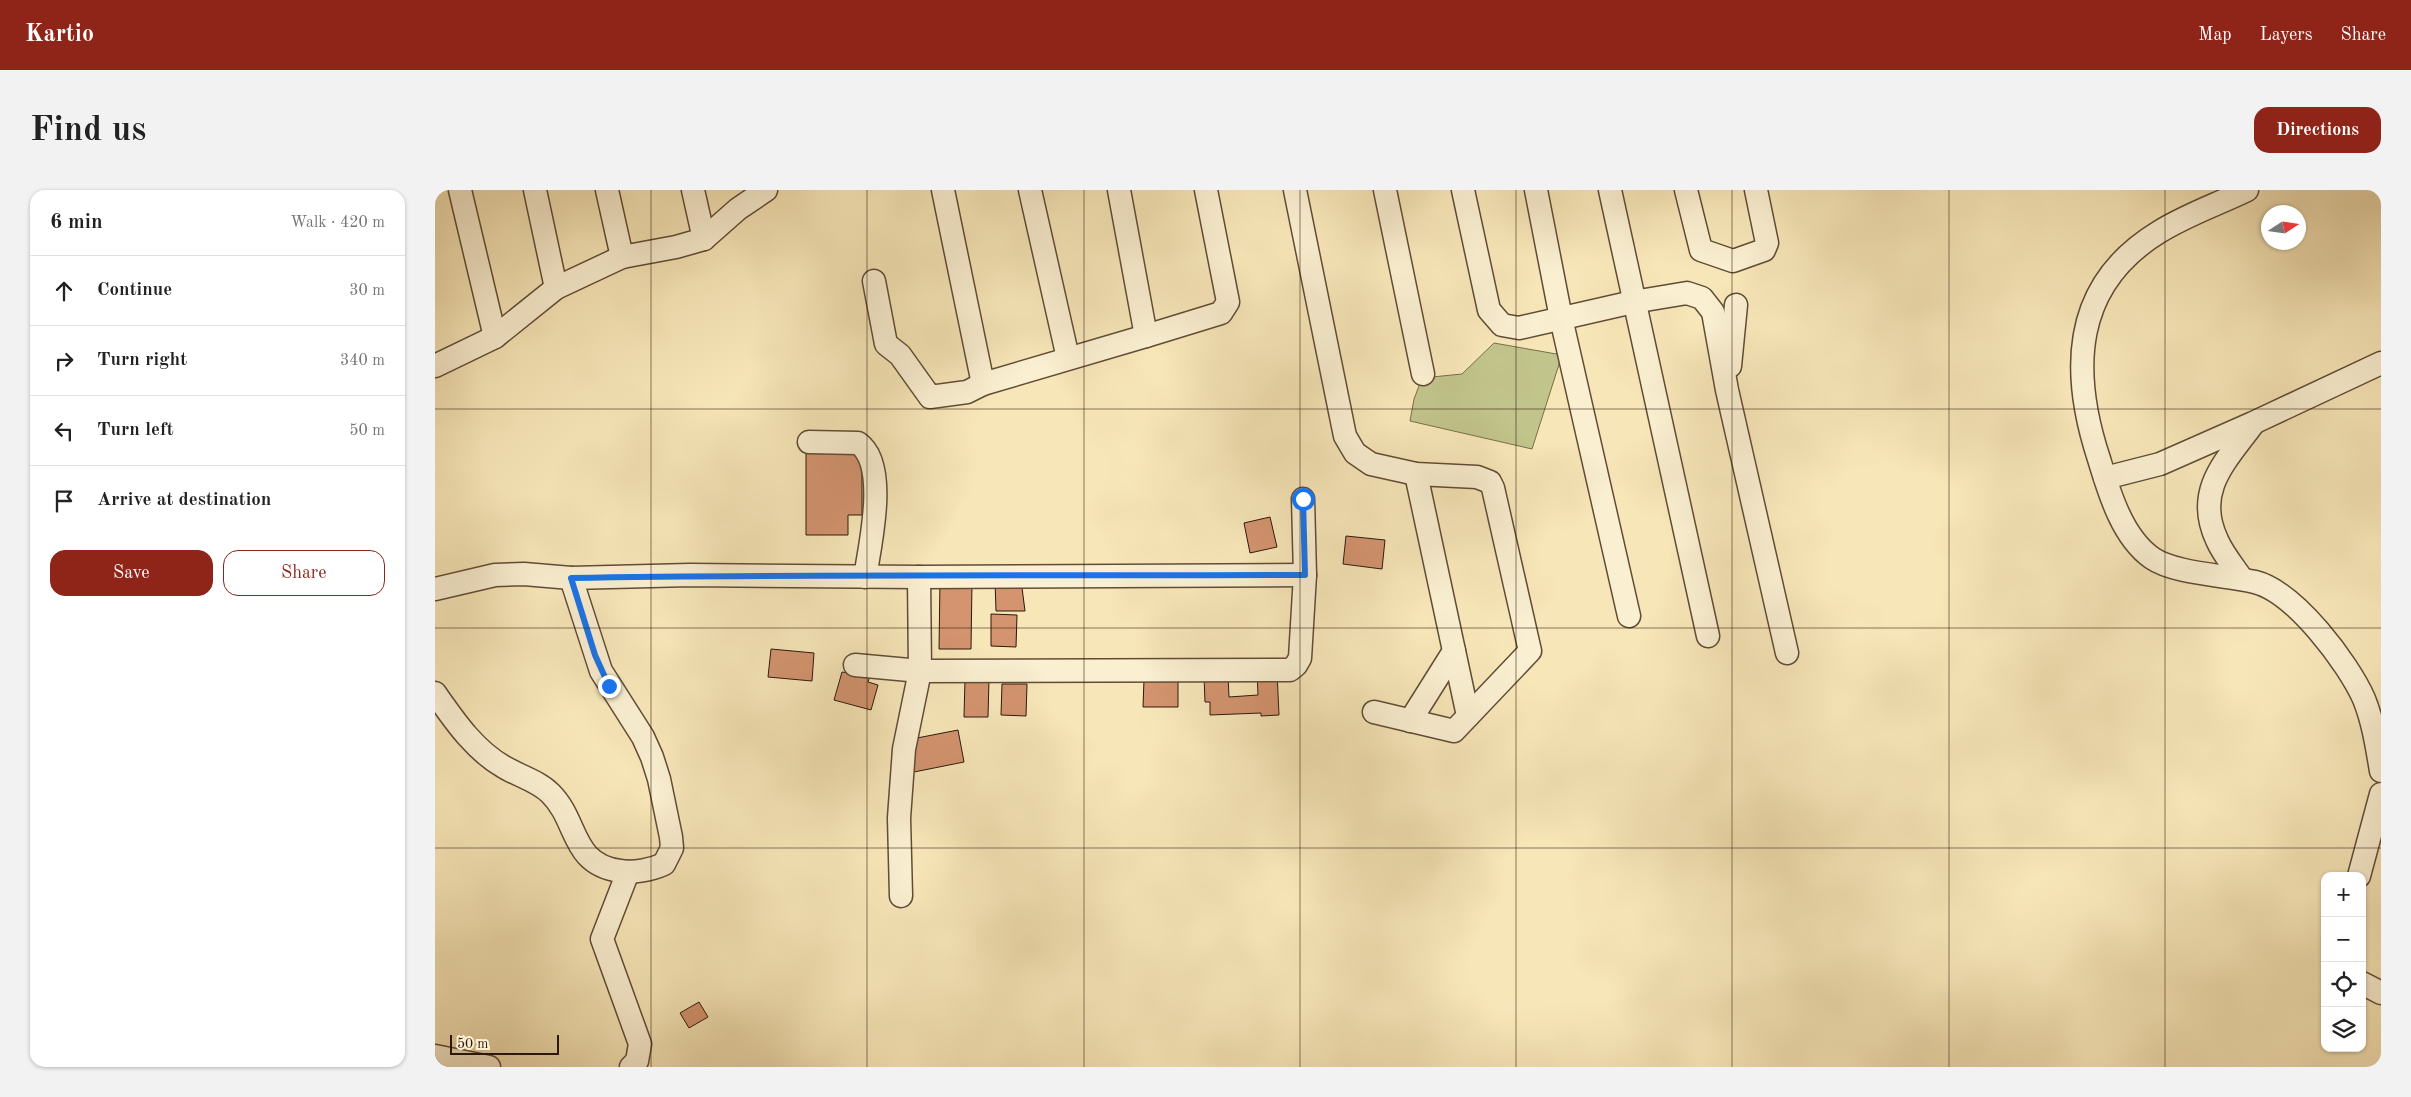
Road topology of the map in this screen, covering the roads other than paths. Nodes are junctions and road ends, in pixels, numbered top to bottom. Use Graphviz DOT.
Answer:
graph roads {
  1 [pos="461,190"];
  2 [pos="535,190"];
  3 [pos="607,190"];
  4 [pos="620,190"];
  5 [pos="693,190"];
  6 [pos="766,190"];
  7 [pos="943,190"];
  8 [pos="1030,190"];
  9 [pos="1119,190"];
  10 [pos="1206,190"];
  11 [pos="1295,190"];
  12 [pos="1385,190"];
  13 [pos="1463,190"];
  14 [pos="1536,190"];
  15 [pos="1611,190"];
  16 [pos="1686,190"];
  17 [pos="1756,190"];
  18 [pos="2247,190"];
  19 [pos="704,239"];
  20 [pos="628,256"];
  21 [pos="874,281"];
  22 [pos="556,288"];
  23 [pos="1633,302"];
  24 [pos="1736,305"];
  25 [pos="1561,318"];
  26 [pos="1146,336"];
  27 [pos="495,337"];
  28 [pos="1068,358"];
  29 [pos="435,366"];
  30 [pos="2380,366"];
  31 [pos="1423,374"];
  32 [pos="983,384"];
  33 [pos="1727,390"];
  34 [pos="2253,424"];
  35 [pos="809,442"];
  36 [pos="1416,474"];
  37 [pos="2105,478"];
  38 [pos="1303,499"];
  39 [pos="1305,575"];
  40 [pos="865,577"];
  41 [pos="919,577"];
  42 [pos="571,578"];
  43 [pos="2242,579"];
  44 [pos="435,589"];
  45 [pos="1629,616"];
  46 [pos="1708,636"];
  47 [pos="1454,651"];
  48 [pos="1787,653"];
  49 [pos="855,665"];
  50 [pos="920,671"];
  51 [pos="435,693"];
  52 [pos="1374,712"];
  53 [pos="1468,716"];
  54 [pos="1410,721"];
  55 [pos="2381,771"];
  56 [pos="2381,794"];
  57 [pos="628,872"];
  58 [pos="2360,872"];
  59 [pos="901,896"];
  60 [pos="2366,986"];
  61 [pos="2381,993"];
  62 [pos="435,1056"];
  63 [pos="489,1067"];
  64 [pos="631,1067"];
  1 -- 27 [label="street"];
  2 -- 22 [label="street"];
  3 -- 20 [label="street"];
  4 -- 20 [label="street"];
  5 -- 19 [label="street"];
  6 -- 19 [label="street"];
  7 -- 32 [label="street"];
  8 -- 28 [label="street"];
  9 -- 26 [label="street"];
  10 -- 26 [label="street"];
  11 -- 36 [label="street"];
  12 -- 31 [label="street"];
  13 -- 25 [label="street"];
  14 -- 25 [label="street"];
  15 -- 23 [label="street"];
  16 -- 17 [label="street"];
  18 -- 37 [label="street"];
  19 -- 20 [label="street"];
  20 -- 22 [label="street"];
  21 -- 32 [label="street"];
  22 -- 27 [label="street"];
  23 -- 25 [label="street"];
  23 -- 33 [label="street"];
  23 -- 46 [label="street"];
  24 -- 33 [label="street"];
  25 -- 45 [label="street"];
  26 -- 28 [label="street"];
  27 -- 29 [label="street"];
  28 -- 32 [label="street"];
  30 -- 34 [label="street"];
  33 -- 48 [label="street"];
  34 -- 37 [label="street"];
  34 -- 43 [label="street"];
  35 -- 40 [label="street"];
  36 -- 47 [label="street"];
  36 -- 53 [label="street"];
  37 -- 43 [label="street"];
  38 -- 39 [label="street"];
  39 -- 41 [label="street"];
  39 -- 50 [label="street"];
  40 -- 41 [label="street"];
  40 -- 42 [label="street"];
  41 -- 50 [label="street"];
  42 -- 44 [label="street"];
  42 -- 57 [label="street"];
  43 -- 55 [label="street"];
  47 -- 53 [label="street"];
  47 -- 54 [label="street"];
  49 -- 50 [label="street"];
  50 -- 59 [label="street"];
  51 -- 57 [label="street"];
  52 -- 54 [label="street"];
  53 -- 54 [label="street"];
  56 -- 58 [label="street"];
  57 -- 64 [label="street"];
  60 -- 61 [label="street"];
  62 -- 63 [label="street"];
}
